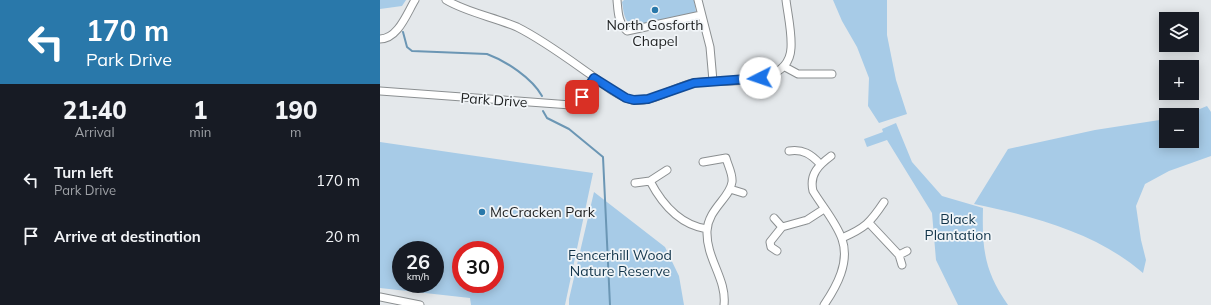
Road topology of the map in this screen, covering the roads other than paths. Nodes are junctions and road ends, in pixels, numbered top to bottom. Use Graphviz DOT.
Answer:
graph roads {
  1 [pos="415,0"];
  2 [pos="446,0"];
  3 [pos="617,0"];
  4 [pos="698,0"];
  5 [pos="786,0"];
  6 [pos="701,15"];
  7 [pos="380,39"];
  8 [pos="785,67"];
  9 [pos="832,74"];
  10 [pos="594,78"];
  11 [pos="713,81"];
  12 [pos="380,91"];
  13 [pos="789,151"];
  14 [pos="831,156"];
  15 [pos="704,162"];
  16 [pos="820,164"];
  17 [pos="667,170"];
  18 [pos="650,181"];
  19 [pos="635,183"];
  20 [pos="730,189"];
  21 [pos="743,193"];
  22 [pos="884,202"];
  23 [pos="824,209"];
  24 [pos="774,218"];
  25 [pos="870,223"];
  26 [pos="782,227"];
  27 [pos="707,229"];
  28 [pos="842,238"];
  29 [pos="777,250"];
  30 [pos="907,251"];
  31 [pos="899,256"];
  32 [pos="902,265"];
  33 [pos="380,297"];
  34 [pos="420,305"];
  35 [pos="724,305"];
  36 [pos="824,305"];
  1 -- 7 [label="street"];
  2 -- 10 [label="street"];
  3 -- 6 [label="street"];
  4 -- 6 [label="street"];
  5 -- 8 [label="street"];
  6 -- 11 [label="street"];
  8 -- 9 [label="street"];
  8 -- 11 [label="street"];
  10 -- 11 [label="street"];
  10 -- 12 [label="street, Park Drive"];
  13 -- 16 [label="street"];
  14 -- 16 [label="street"];
  15 -- 20 [label="street"];
  16 -- 23 [label="street"];
  17 -- 18 [label="street"];
  18 -- 19 [label="street"];
  18 -- 27 [label="street"];
  20 -- 21 [label="street"];
  20 -- 27 [label="street"];
  22 -- 25 [label="street"];
  23 -- 26 [label="street"];
  23 -- 28 [label="street"];
  24 -- 26 [label="street"];
  25 -- 28 [label="street"];
  25 -- 31 [label="street"];
  26 -- 29 [label="street"];
  27 -- 35 [label="street"];
  28 -- 36 [label="street"];
  30 -- 31 [label="street"];
  31 -- 32 [label="street"];
  33 -- 34 [label="street"];
}
